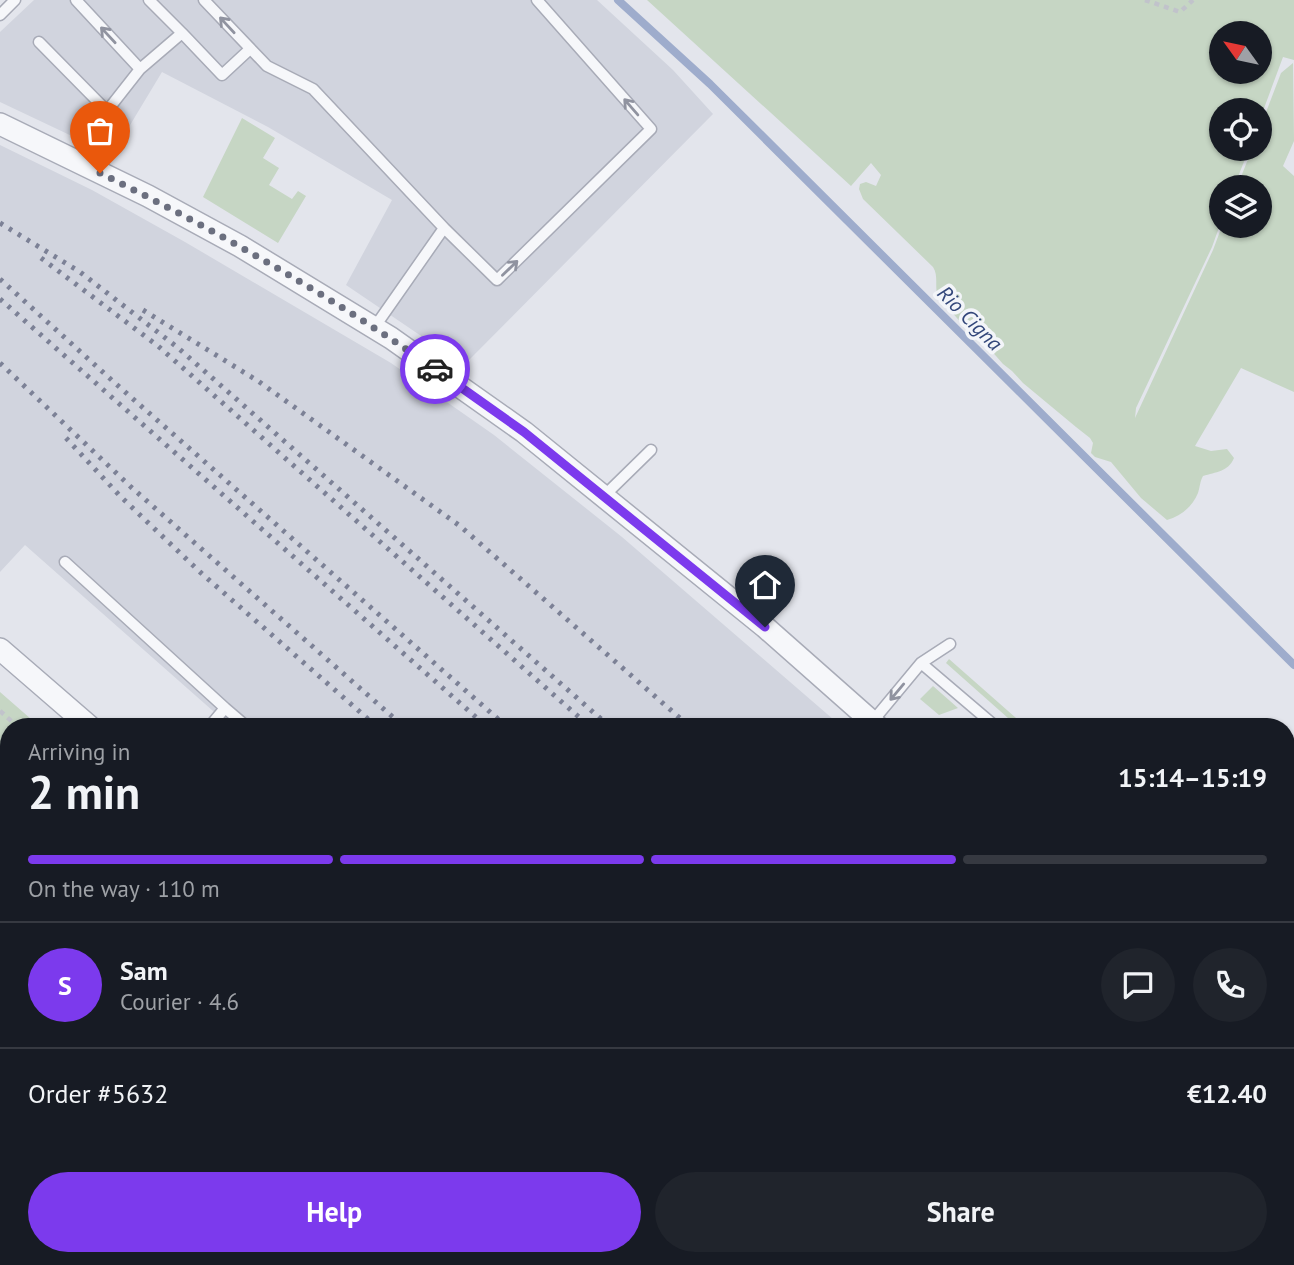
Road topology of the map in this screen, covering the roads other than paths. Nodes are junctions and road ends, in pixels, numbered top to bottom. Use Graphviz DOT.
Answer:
graph roads {
  1 [pos="15,0"];
  2 [pos="76,0"];
  3 [pos="149,0"];
  4 [pos="204,0"];
  5 [pos="537,0"];
  6 [pos="0,15"];
  7 [pos="181,33"];
  8 [pos="39,42"];
  9 [pos="250,49"];
  10 [pos="140,69"];
  11 [pos="107,111"];
  12 [pos="0,124"];
  13 [pos="76,161"];
  14 [pos="444,228"];
  15 [pos="374,328"];
  16 [pos="651,450"];
  17 [pos="604,496"];
  18 [pos="65,562"];
  19 [pos="950,644"];
  20 [pos="0,649"];
  21 [pos="921,663"];
  22 [pos="225,708"];
  23 [pos="80,718"];
  24 [pos="216,718"];
  25 [pos="237,718"];
  26 [pos="868,718"];
  27 [pos="880,718"];
  28 [pos="986,718"];
  1 -- 6 [label="lane"];
  10 -- 2 [label="lane, one-way"];
  3 -- 7 [label="lane"];
  9 -- 4 [label="lane, one-way"];
  14 -- 5 [label="lane, one-way"];
  7 -- 9 [label="lane"];
  7 -- 10 [label="lane"];
  8 -- 11 [label="lane"];
  9 -- 14 [label="lane"];
  10 -- 11 [label="lane"];
  11 -- 13 [label="lane"];
  12 -- 13 [label="street"];
  13 -- 15 [label="street"];
  14 -- 15 [label="lane"];
  15 -- 17 [label="street"];
  16 -- 17 [label="lane"];
  17 -- 26 [label="street"];
  18 -- 22 [label="lane"];
  19 -- 21 [label="lane"];
  20 -- 23 [label="street"];
  21 -- 27 [label="lane, one-way"];
  21 -- 28 [label="lane"];
  22 -- 24 [label="lane"];
  22 -- 25 [label="lane"];
}
